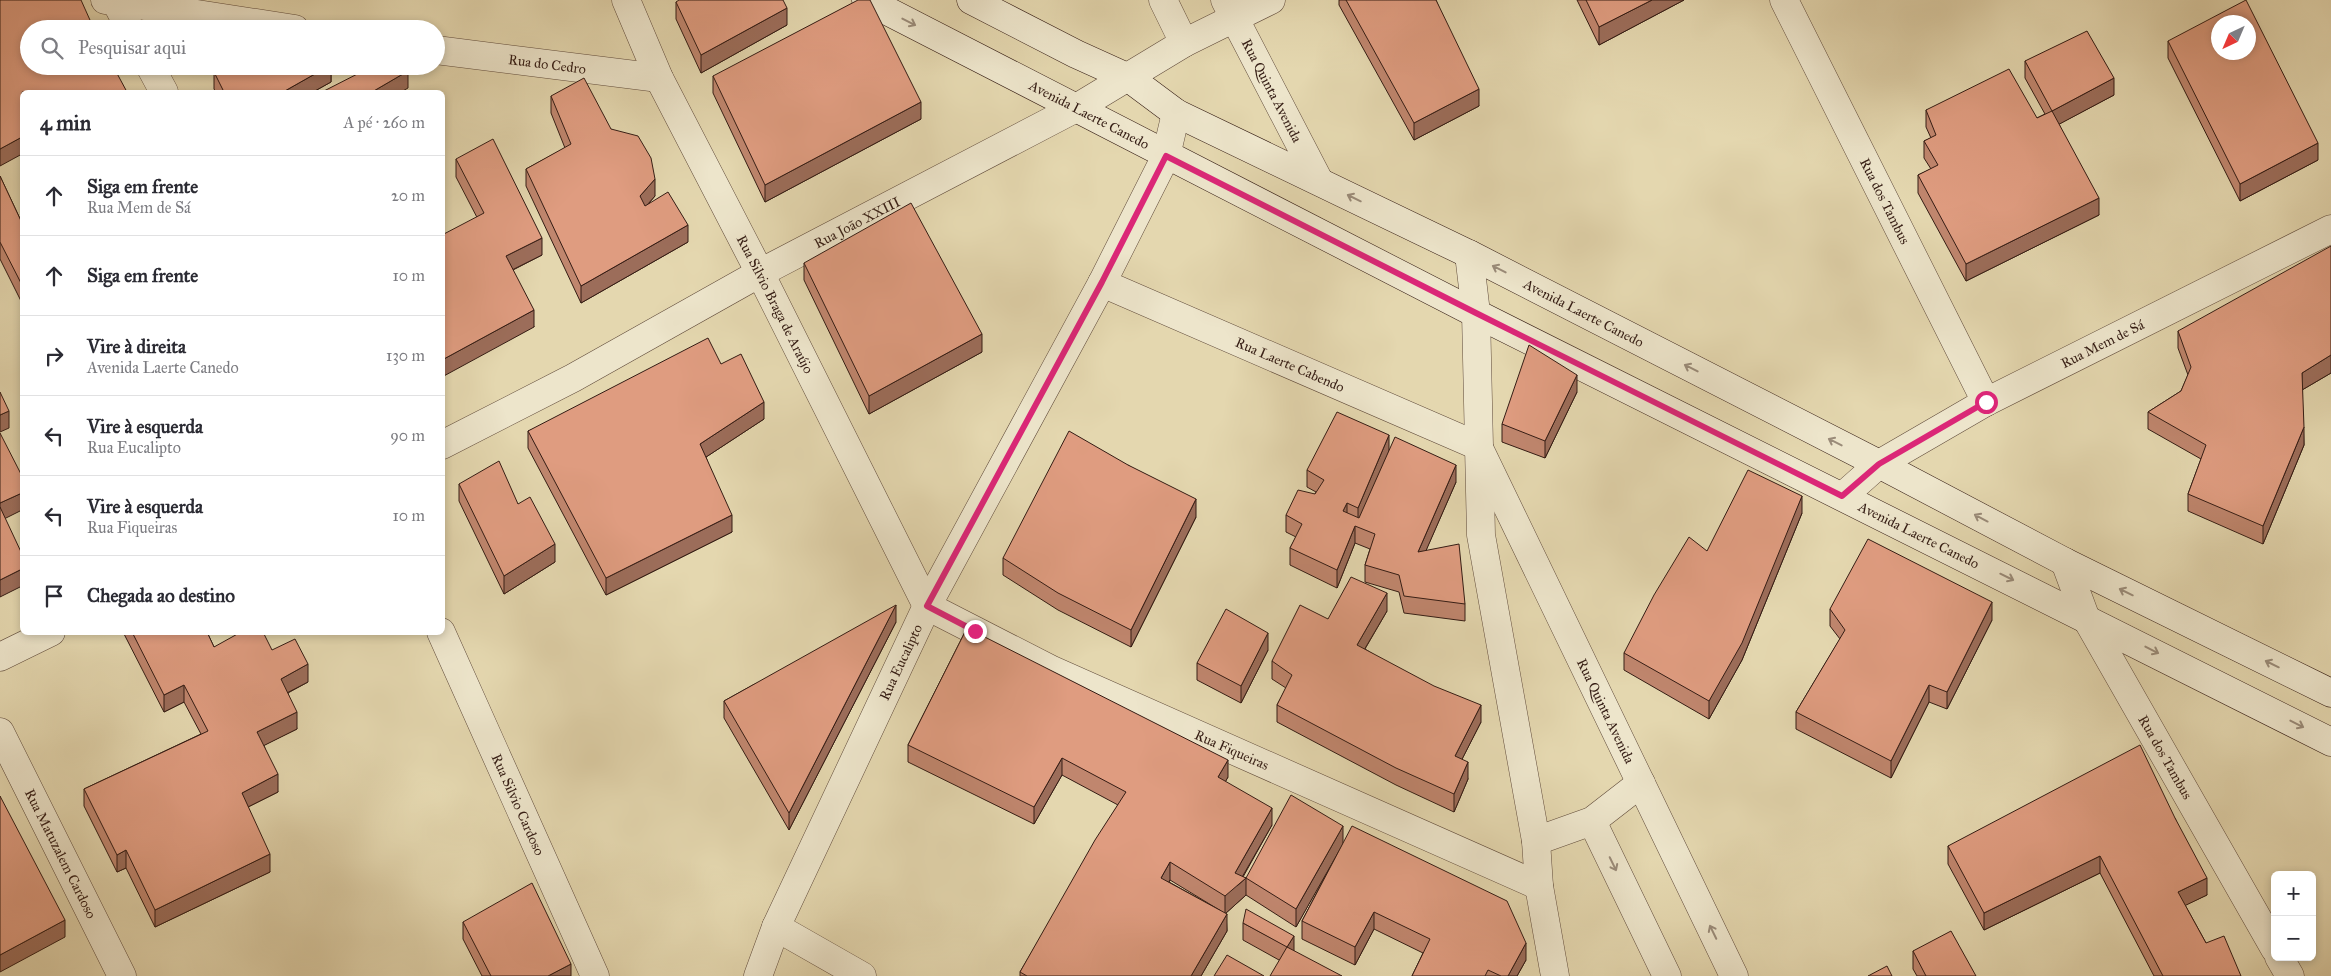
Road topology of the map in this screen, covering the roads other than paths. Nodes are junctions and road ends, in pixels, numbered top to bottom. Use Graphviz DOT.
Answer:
graph roads {
  1 [pos="626,0"];
  2 [pos="866,0"];
  3 [pos="971,0"];
  4 [pos="1163,0"];
  5 [pos="1271,0"];
  6 [pos="1784,0"];
  7 [pos="110,1"];
  8 [pos="1230,9"];
  9 [pos="124,20"];
  10 [pos="236,20"];
  11 [pos="1184,43"];
  12 [pos="445,51"];
  13 [pos="155,75"];
  14 [pos="659,78"];
  15 [pos="1129,78"];
  16 [pos="163,90"];
  17 [pos="1078,107"];
  18 [pos="1176,113"];
  19 [pos="1166,156"];
  20 [pos="1319,181"];
  21 [pos="2331,228"];
  22 [pos="1470,254"];
  23 [pos="760,273"];
  24 [pos="1102,282"];
  25 [pos="1476,313"];
  26 [pos="1986,402"];
  27 [pos="445,443"];
  28 [pos="1478,446"];
  29 [pos="1879,464"];
  30 [pos="1842,496"];
  31 [pos="2065,562"];
  32 [pos="927,606"];
  33 [pos="2084,616"];
  34 [pos="45,635"];
  35 [pos="442,635"];
  36 [pos="0,657"];
  37 [pos="2331,693"];
  38 [pos="0,732"];
  39 [pos="2331,742"];
  40 [pos="1641,783"];
  41 [pos="1592,820"];
  42 [pos="1536,841"];
  43 [pos="1539,886"];
  44 [pos="776,927"];
  45 [pos="2271,942"];
  46 [pos="2282,961"];
  47 [pos="122,976"];
  48 [pos="595,976"];
  49 [pos="758,976"];
  50 [pos="862,976"];
  51 [pos="1555,976"];
  52 [pos="1667,976"];
  53 [pos="1734,976"];
  54 [pos="2290,976"];
  1 -- 14 [label="street, Rua Silvio Braga de Araújo"];
  2 -- 17 [label="street, Avenida Laerte Canedo, one-way"];
  3 -- 15 [label="street, Avenida Laerte Canedo"];
  4 -- 11 [label="street"];
  5 -- 8 [label="street, Rua João XXIII"];
  6 -- 26 [label="street, Rua dos Tambus"];
  7 -- 9 [label="street"];
  7 -- 10 [label="street"];
  8 -- 11 [label="street, Rua João XXIII"];
  8 -- 20 [label="street, Rua Quinta Avenida"];
  11 -- 15 [label="street, Rua João XXIII"];
  12 -- 14 [label="street, Rua do Cedro"];
  13 -- 16 [label="street"];
  14 -- 23 [label="street, Rua Silvio Braga de Araújo"];
  15 -- 17 [label="street, Rua João XXIII"];
  15 -- 18 [label="street, Avenida Laerte Canedo"];
  17 -- 19 [label="street, Avenida Laerte Canedo"];
  17 -- 23 [label="street, Rua João XXIII"];
  18 -- 19 [label="street, Rua Eucalipto"];
  18 -- 20 [label="street, Avenida Laerte Canedo"];
  19 -- 24 [label="street, Rua Eucalipto"];
  19 -- 25 [label="street, Avenida Laerte Canedo"];
  22 -- 20 [label="street, Avenida Laerte Canedo, one-way"];
  21 -- 26 [label="street, Rua Mem de Sá"];
  22 -- 25 [label="street"];
  29 -- 22 [label="street, Avenida Laerte Canedo, one-way"];
  23 -- 27 [label="street, Rua João XXIII"];
  23 -- 32 [label="street, Rua Silvio Braga de Araújo"];
  24 -- 28 [label="street, Rua Laerte Cabendo"];
  24 -- 32 [label="street, Rua Eucalipto"];
  25 -- 28 [label="street"];
  25 -- 30 [label="street, Avenida Laerte Canedo"];
  26 -- 29 [label="street, Rua Mem de Sá"];
  28 -- 40 [label="street, Rua Quinta Avenida"];
  28 -- 42 [label="street"];
  29 -- 30 [label="street, Rua Mem de Sá"];
  31 -- 29 [label="street, Avenida Laerte Canedo, one-way"];
  30 -- 33 [label="street, Avenida Laerte Canedo, one-way"];
  31 -- 33 [label="street, Rua dos Tambus"];
  37 -- 31 [label="street, Avenida Laerte Canedo, one-way"];
  32 -- 43 [label="street, Rua Fiqueiras"];
  32 -- 44 [label="street, Rua Eucalipto"];
  33 -- 39 [label="street, Avenida Laerte Canedo, one-way"];
  33 -- 45 [label="street, Rua dos Tambus"];
  34 -- 36 [label="street"];
  35 -- 48 [label="street, Rua Silvio Cardoso"];
  38 -- 47 [label="street, Rua Matuzalem Cardoso"];
  40 -- 41 [label="street"];
  53 -- 40 [label="street, Rua Quinta Avenida, one-way"];
  41 -- 42 [label="street"];
  41 -- 52 [label="street, one-way"];
  42 -- 43 [label="street"];
  43 -- 51 [label="street"];
  44 -- 49 [label="street, Rua Eucalipto"];
  44 -- 50 [label="street"];
  46 -- 54 [label="street"];
}
